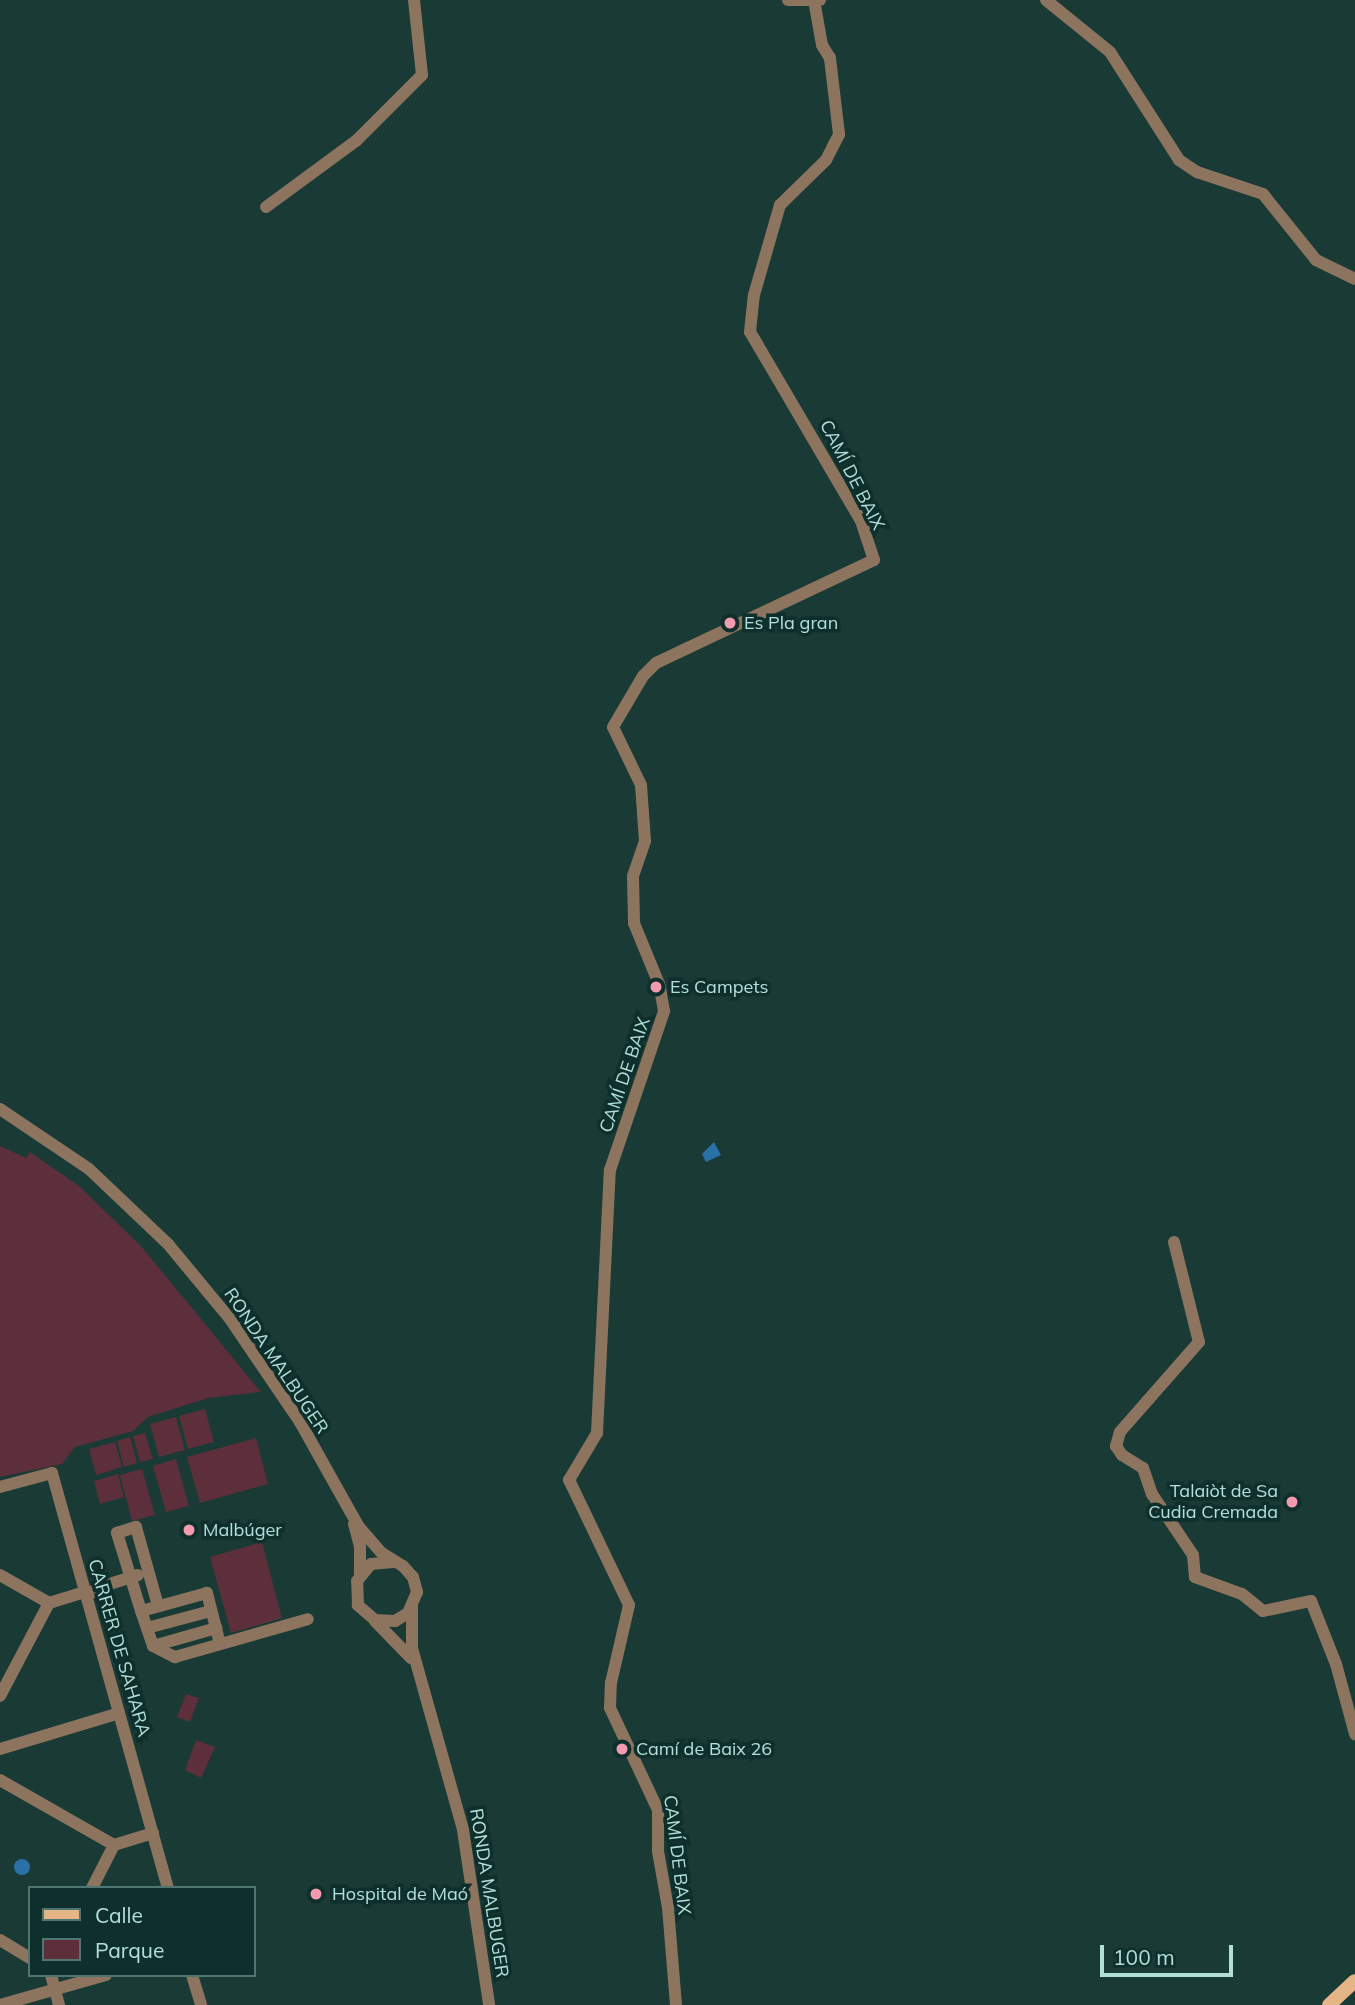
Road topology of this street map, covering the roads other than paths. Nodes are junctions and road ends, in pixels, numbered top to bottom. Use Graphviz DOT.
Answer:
graph roads {
  1 [pos="414,0"];
  2 [pos="788,0"];
  3 [pos="816,0"];
  4 [pos="1046,0"];
  5 [pos="266,207"];
  6 [pos="1355,279"];
  7 [pos="0,1109"];
  8 [pos="1174,1242"];
  9 [pos="0,1488"];
  10 [pos="348,1511"];
  11 [pos="396,1562"];
  12 [pos="148,1572"];
  13 [pos="0,1575"];
  14 [pos="359,1575"];
  15 [pos="131,1577"];
  16 [pos="88,1590"];
  17 [pos="49,1603"];
  18 [pos="158,1606"];
  19 [pos="412,1607"];
  20 [pos="141,1611"];
  21 [pos="211,1611"];
  22 [pos="308,1619"];
  23 [pos="374,1620"];
  24 [pos="147,1628"];
  25 [pos="216,1628"];
  26 [pos="220,1644"];
  27 [pos="153,1646"];
  28 [pos="416,1667"];
  29 [pos="0,1696"];
  30 [pos="119,1713"];
  31 [pos="1355,1734"];
  32 [pos="0,1749"];
  33 [pos="0,1780"];
  34 [pos="153,1833"];
  35 [pos="114,1845"];
  36 [pos="93,1886"];
  37 [pos="167,1886"];
  38 [pos="0,1940"];
  39 [pos="28,1957"];
  40 [pos="52,1977"];
  41 [pos="99,1977"];
  42 [pos="193,1977"];
  43 [pos="1355,1981"];
  44 [pos="55,1989"];
  45 [pos="0,2005"];
  46 [pos="59,2005"];
  47 [pos="201,2005"];
  48 [pos="489,2005"];
  49 [pos="676,2005"];
  50 [pos="1329,2005"];
  1 -- 5 [label="street"];
  2 -- 3 [label="street"];
  3 -- 49 [label="street, CAMÍ DE BAIX"];
  4 -- 6 [label="street"];
  7 -- 10 [label="street, RONDA MALBUGER"];
  8 -- 31 [label="street"];
  9 -- 16 [label="street, CARRER DE SAHARA"];
  10 -- 11 [label="street, RONDA MALBUGER"];
  10 -- 14 [label="street, RONDA MALBUGER"];
  11 -- 14 [label="street"];
  11 -- 19 [label="street"];
  12 -- 15 [label="street"];
  12 -- 15 [label="street"];
  12 -- 18 [label="street"];
  13 -- 17 [label="street"];
  14 -- 23 [label="street"];
  15 -- 16 [label="street"];
  15 -- 20 [label="street"];
  16 -- 17 [label="street"];
  16 -- 30 [label="street, CARRER DE SAHARA"];
  17 -- 29 [label="street"];
  18 -- 20 [label="street"];
  18 -- 21 [label="street"];
  19 -- 23 [label="street"];
  19 -- 28 [label="street, RONDA MALBUGER"];
  20 -- 24 [label="street"];
  21 -- 24 [label="street"];
  21 -- 25 [label="street"];
  22 -- 26 [label="street"];
  23 -- 28 [label="street, RONDA MALBUGER"];
  24 -- 27 [label="street"];
  25 -- 26 [label="street"];
  25 -- 27 [label="street"];
  26 -- 27 [label="street"];
  28 -- 48 [label="street, RONDA MALBUGER"];
  30 -- 32 [label="street"];
  30 -- 34 [label="street, CARRER DE SAHARA"];
  33 -- 35 [label="street"];
  34 -- 35 [label="street"];
  34 -- 37 [label="street, CARRER DE SAHARA"];
  35 -- 36 [label="street"];
  38 -- 39 [label="street"];
  40 -- 44 [label="street"];
  41 -- 44 [label="street"];
  42 -- 47 [label="street"];
  43 -- 50 [label="main road"];
  44 -- 45 [label="street"];
  44 -- 46 [label="street"];
}
